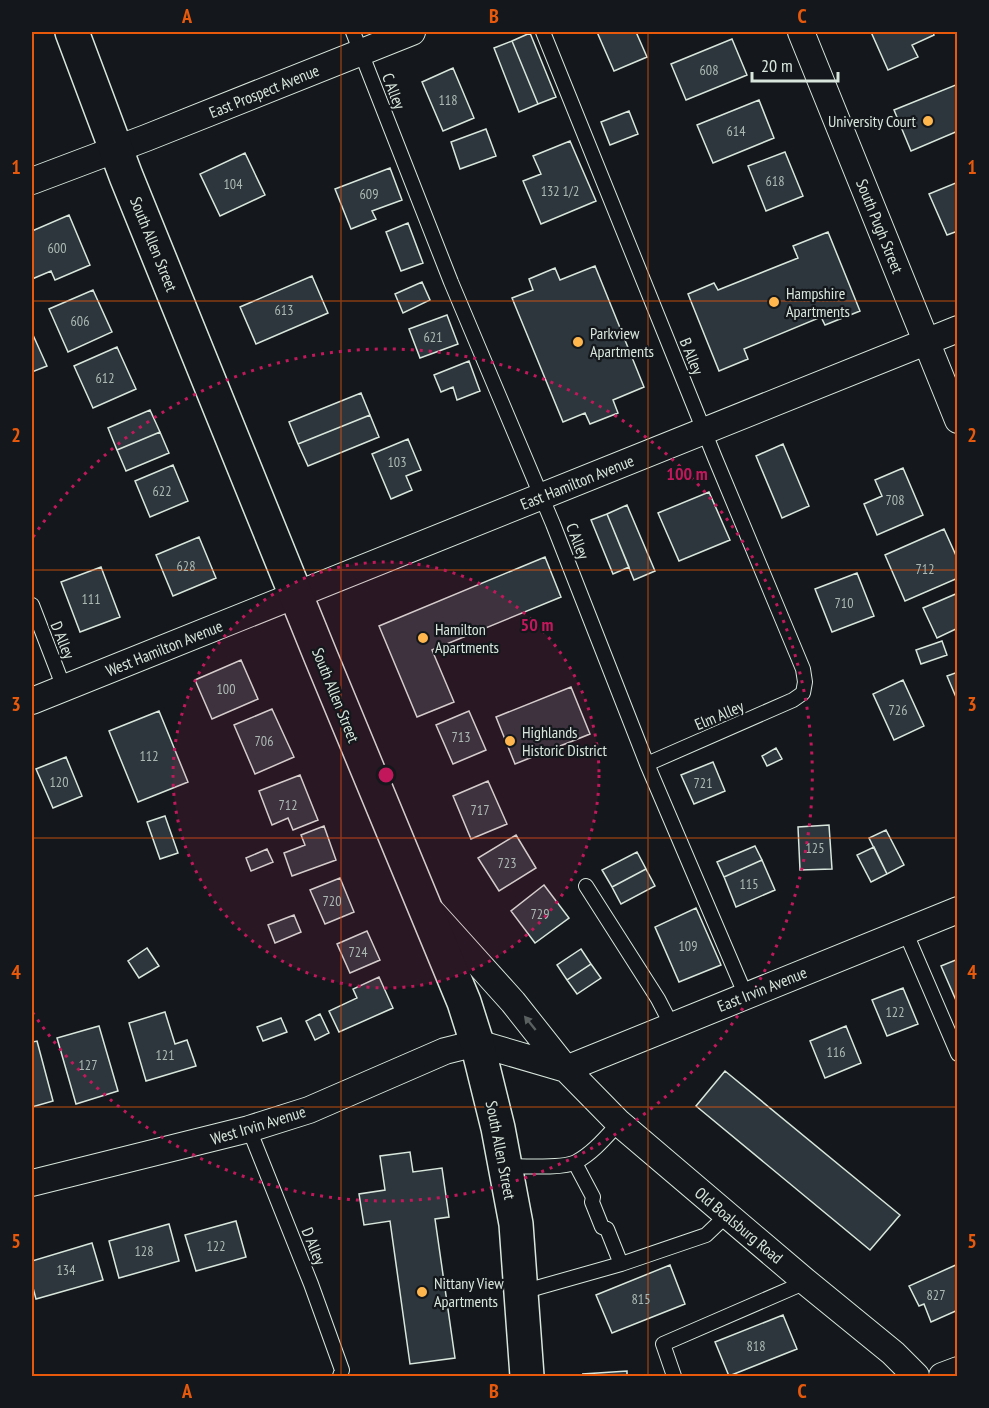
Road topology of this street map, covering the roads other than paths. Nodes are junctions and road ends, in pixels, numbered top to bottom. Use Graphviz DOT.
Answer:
graph roads {
  1 [pos="72,32"];
  2 [pos="412,32"];
  3 [pos="543,32"];
  4 [pos="801,32"];
  5 [pos="357,42"];
  6 [pos="116,150"];
  7 [pos="32,181"];
  8 [pos="957,329"];
  9 [pos="926,341"];
  10 [pos="957,420"];
  11 [pos="704,432"];
  12 [pos="542,496"];
  13 [pos="296,596"];
  14 [pos="32,604"];
  15 [pos="64,688"];
  16 [pos="803,693"];
  17 [pos="32,701"];
  18 [pos="647,764"];
  19 [pos="586,886"];
  20 [pos="421,899"];
  21 [pos="957,910"];
  22 [pos="905,931"];
  23 [pos="746,996"];
  24 [pos="672,1026"];
  25 [pos="477,1043"];
  26 [pos="957,1054"];
  27 [pos="566,1069"];
  28 [pos="619,1123"];
  29 [pos="249,1130"];
  30 [pos="575,1163"];
  31 [pos="504,1166"];
  32 [pos="32,1183"];
  33 [pos="727,1215"];
  34 [pos="621,1264"];
  35 [pos="806,1282"];
  36 [pos="522,1292"];
  37 [pos="957,1370"];
  38 [pos="340,1377"];
  39 [pos="527,1377"];
  40 [pos="674,1377"];
  41 [pos="916,1377"];
  42 [pos="942,1377"];
  1 -- 6 [label="street, South Allen Street"];
  2 -- 5 [label="street, East Prospect Avenue"];
  3 -- 11 [label="lane, B Alley"];
  4 -- 9 [label="street, South Pugh Street"];
  5 -- 6 [label="street, East Prospect Avenue"];
  5 -- 12 [label="lane, C Alley"];
  6 -- 7 [label="street, East Prospect Avenue"];
  6 -- 13 [label="street, South Allen Street"];
  8 -- 9 [label="street, East Hamilton Avenue"];
  9 -- 10 [label="street, South Pugh Street"];
  9 -- 11 [label="street, East Hamilton Avenue"];
  11 -- 12 [label="street, East Hamilton Avenue"];
  11 -- 16 [label="lane, B Alley"];
  12 -- 13 [label="street, East Hamilton Avenue"];
  12 -- 18 [label="lane, C Alley"];
  13 -- 15 [label="street, West Hamilton Avenue"];
  13 -- 20 [label="street, South Allen Street"];
  14 -- 15 [label="lane, D Alley"];
  15 -- 17 [label="street, West Hamilton Avenue"];
  16 -- 18 [label="lane, Elm Alley"];
  18 -- 23 [label="lane, C Alley"];
  19 -- 24 [label="lane"];
  20 -- 25 [label="street, South Allen Street"];
  27 -- 20 [label="street, Old Boalsburg Road, one-way"];
  21 -- 22 [label="street, East Irvin Avenue"];
  22 -- 23 [label="street, East Irvin Avenue"];
  22 -- 26 [label="lane"];
  23 -- 24 [label="street, East Irvin Avenue"];
  24 -- 27 [label="street, East Irvin Avenue"];
  25 -- 27 [label="street, Old Boalsburg Road"];
  25 -- 29 [label="street, West Irvin Avenue"];
  25 -- 31 [label="street, South Allen Street"];
  27 -- 28 [label="street, Old Boalsburg Road"];
  28 -- 30 [label="lane"];
  28 -- 33 [label="street, Old Boalsburg Road"];
  29 -- 32 [label="street, West Irvin Avenue"];
  29 -- 38 [label="lane, D Alley"];
  30 -- 31 [label="lane"];
  30 -- 34 [label="lane"];
  31 -- 36 [label="street, South Allen Street"];
  33 -- 34 [label="lane"];
  33 -- 35 [label="street, Old Boalsburg Road"];
  34 -- 36 [label="lane"];
  35 -- 40 [label="lane"];
  35 -- 41 [label="street, Old Boalsburg Road"];
  36 -- 39 [label="street, South Allen Street"];
  37 -- 42 [label="street"];
}
